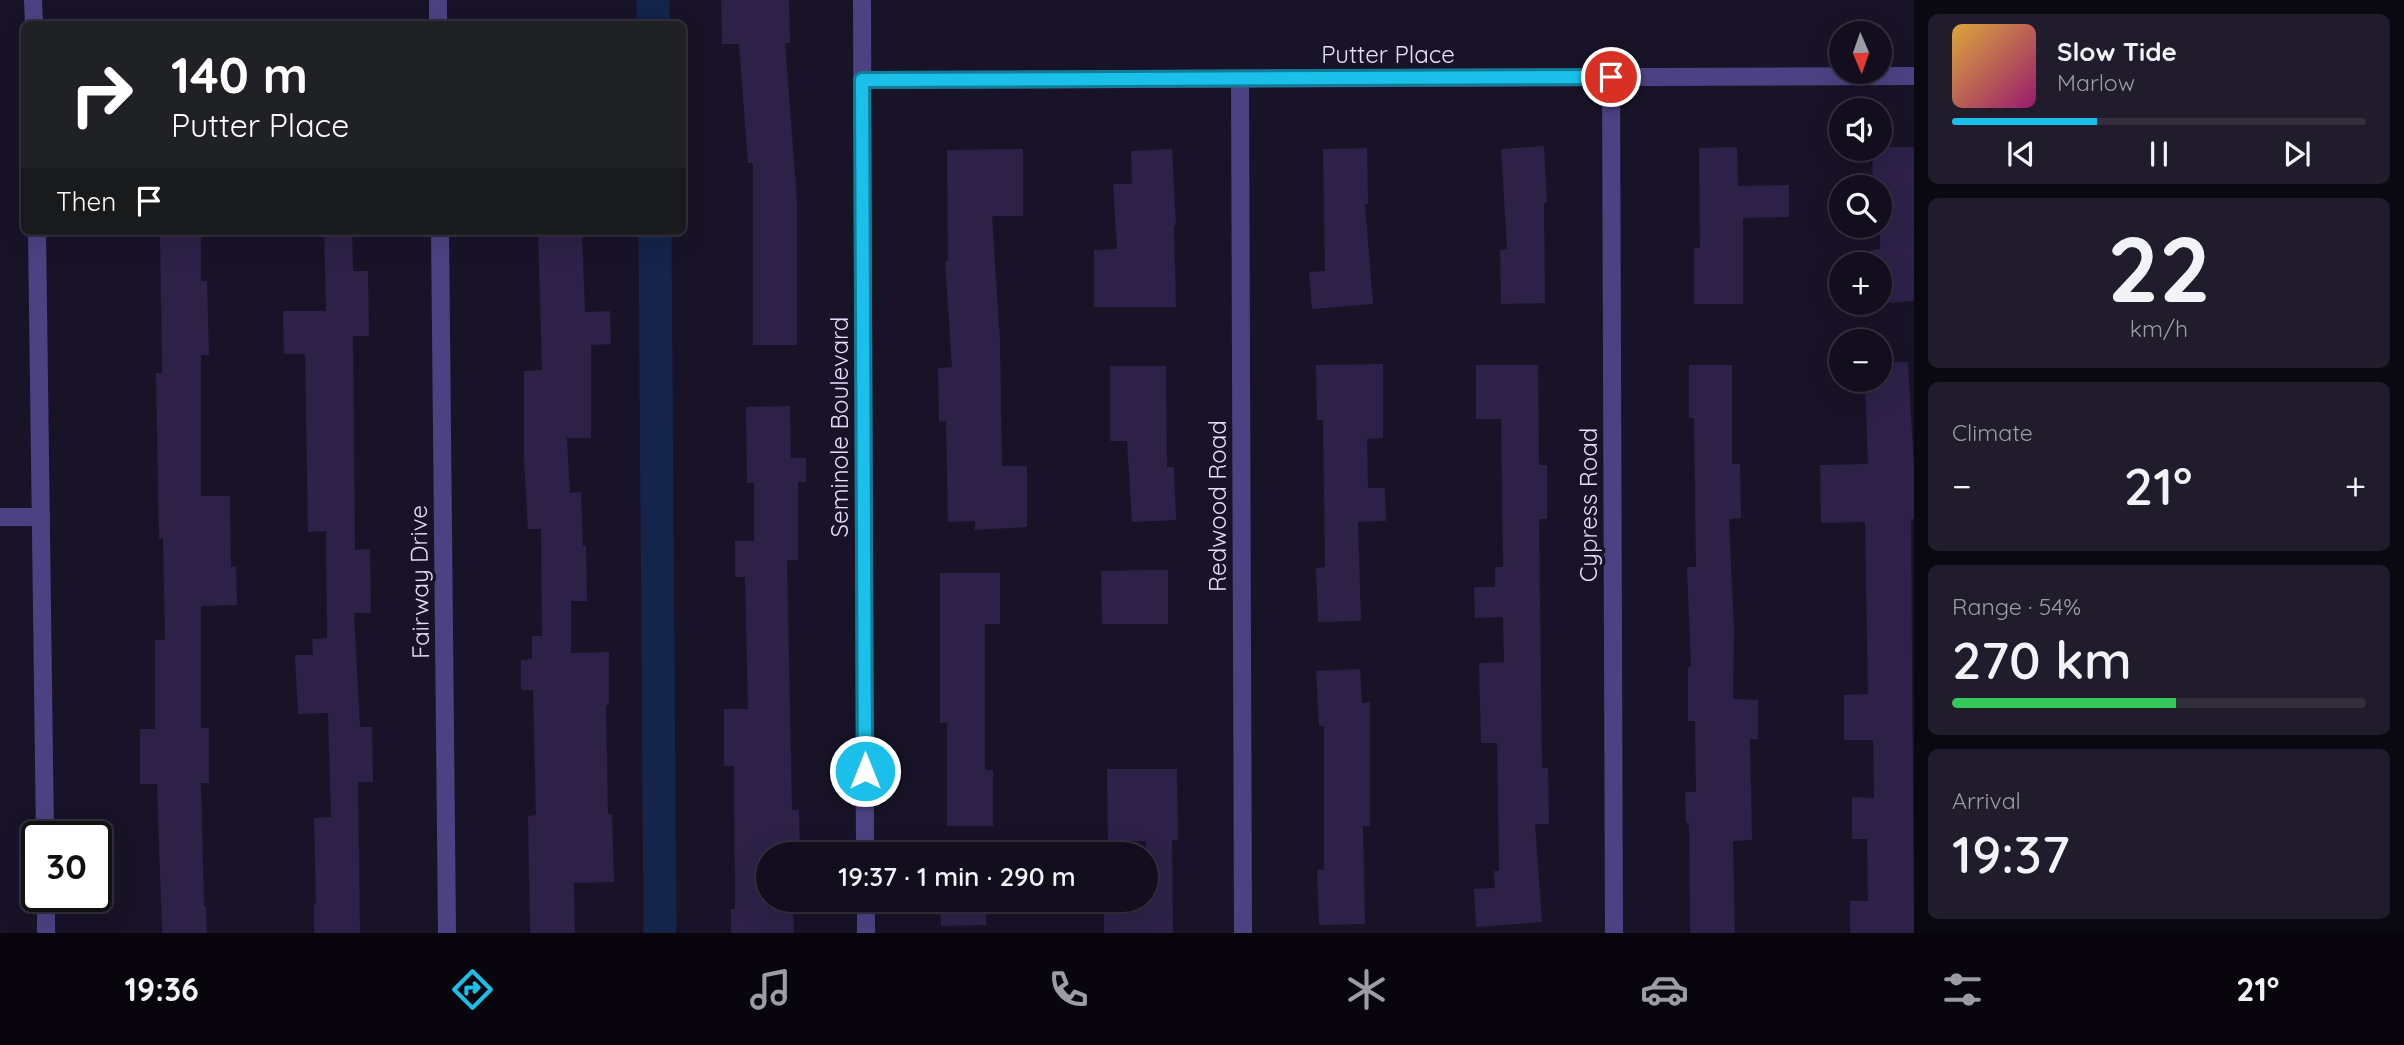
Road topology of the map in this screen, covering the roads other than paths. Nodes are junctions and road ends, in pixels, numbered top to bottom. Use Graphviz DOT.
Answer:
graph roads {
  1 [pos="33,0"];
  2 [pos="438,0"];
  3 [pos="862,0"];
  4 [pos="34,21"];
  5 [pos="438,21"];
  6 [pos="1914,76"];
  7 [pos="1611,77"];
  8 [pos="1240,79"];
  9 [pos="862,80"];
  10 [pos="37,235"];
  11 [pos="440,235"];
  12 [pos="0,517"];
  13 [pos="41,517"];
  14 [pos="45,821"];
  15 [pos="865,842"];
  16 [pos="46,912"];
  17 [pos="866,912"];
  18 [pos="46,933"];
  19 [pos="447,933"];
  20 [pos="866,933"];
  21 [pos="1243,933"];
  22 [pos="1614,933"];
  1 -- 4 [label="street"];
  2 -- 5 [label="street"];
  3 -- 9 [label="street, Seminole Boulevard"];
  6 -- 7 [label="street, Putter Place"];
  7 -- 8 [label="street, Putter Place"];
  7 -- 22 [label="street, Cypress Road"];
  8 -- 9 [label="street, Putter Place"];
  8 -- 21 [label="street, Redwood Road"];
  9 -- 15 [label="street, Seminole Boulevard"];
  10 -- 13 [label="street"];
  11 -- 19 [label="street, Fairway Drive"];
  12 -- 13 [label="street"];
  13 -- 14 [label="street"];
  16 -- 18 [label="street"];
  17 -- 20 [label="street"];
}
